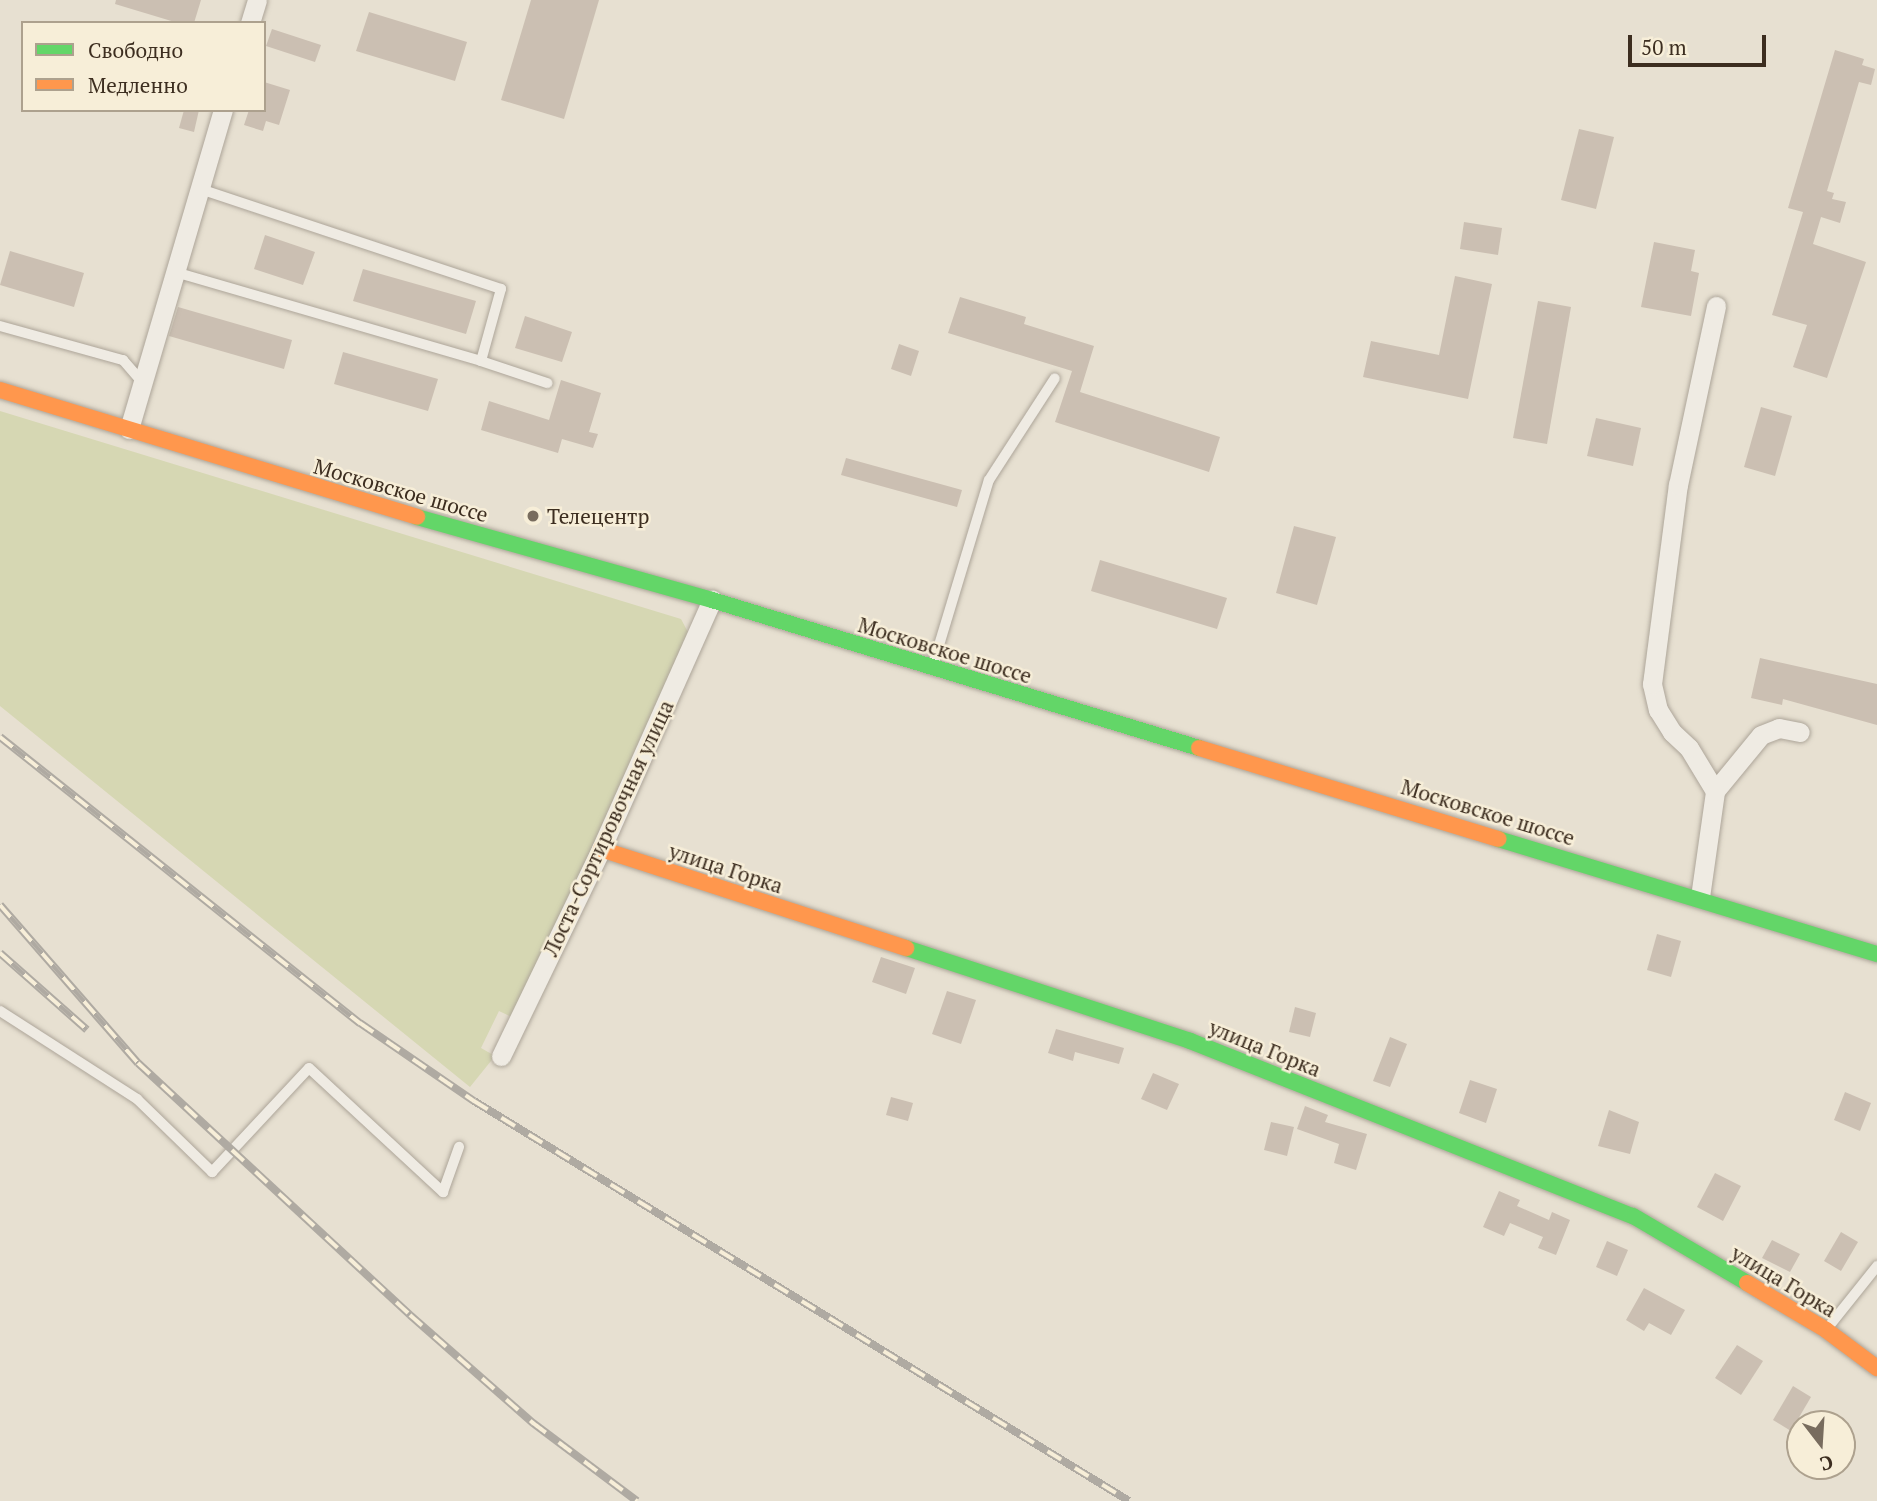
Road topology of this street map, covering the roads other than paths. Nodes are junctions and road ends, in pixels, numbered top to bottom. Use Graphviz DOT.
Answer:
graph roads {
  1 [pos="257,0"];
  2 [pos="251,21"];
  3 [pos="222,112"];
  4 [pos="200,189"];
  5 [pos="174,272"];
  6 [pos="1716,306"];
  7 [pos="0,326"];
  8 [pos="481,361"];
  9 [pos="1055,379"];
  10 [pos="141,382"];
  11 [pos="547,383"];
  12 [pos="0,390"];
  13 [pos="128,429"];
  14 [pos="712,600"];
  15 [pos="932,669"];
  16 [pos="1800,732"];
  17 [pos="1715,791"];
  18 [pos="601,849"];
  19 [pos="1700,897"];
  20 [pos="1877,954"];
  21 [pos="0,1012"];
  22 [pos="501,1056"];
  23 [pos="459,1147"];
  24 [pos="1877,1266"];
  25 [pos="1826,1330"];
  26 [pos="1877,1368"];
  1 -- 2 [label="street"];
  3 -- 4 [label="street"];
  4 -- 5 [label="street"];
  4 -- 8 [label="lane"];
  5 -- 8 [label="lane"];
  5 -- 10 [label="street"];
  6 -- 17 [label="street"];
  7 -- 10 [label="lane"];
  8 -- 11 [label="lane"];
  9 -- 15 [label="lane"];
  10 -- 13 [label="street"];
  12 -- 13 [label="main road, Московское шоссе"];
  13 -- 14 [label="main road, Московское шоссе"];
  14 -- 15 [label="main road, Московское шоссе"];
  14 -- 18 [label="street, Лоста-Сортировочная улица"];
  15 -- 19 [label="main road, Московское шоссе"];
  16 -- 17 [label="street"];
  17 -- 19 [label="street"];
  18 -- 22 [label="street, Лоста-Сортировочная улица"];
  18 -- 25 [label="main road, улица Горка"];
  19 -- 20 [label="main road, Московское шоссе"];
  21 -- 23 [label="lane"];
  24 -- 25 [label="lane"];
  25 -- 26 [label="main road, улица Горка"];
}
